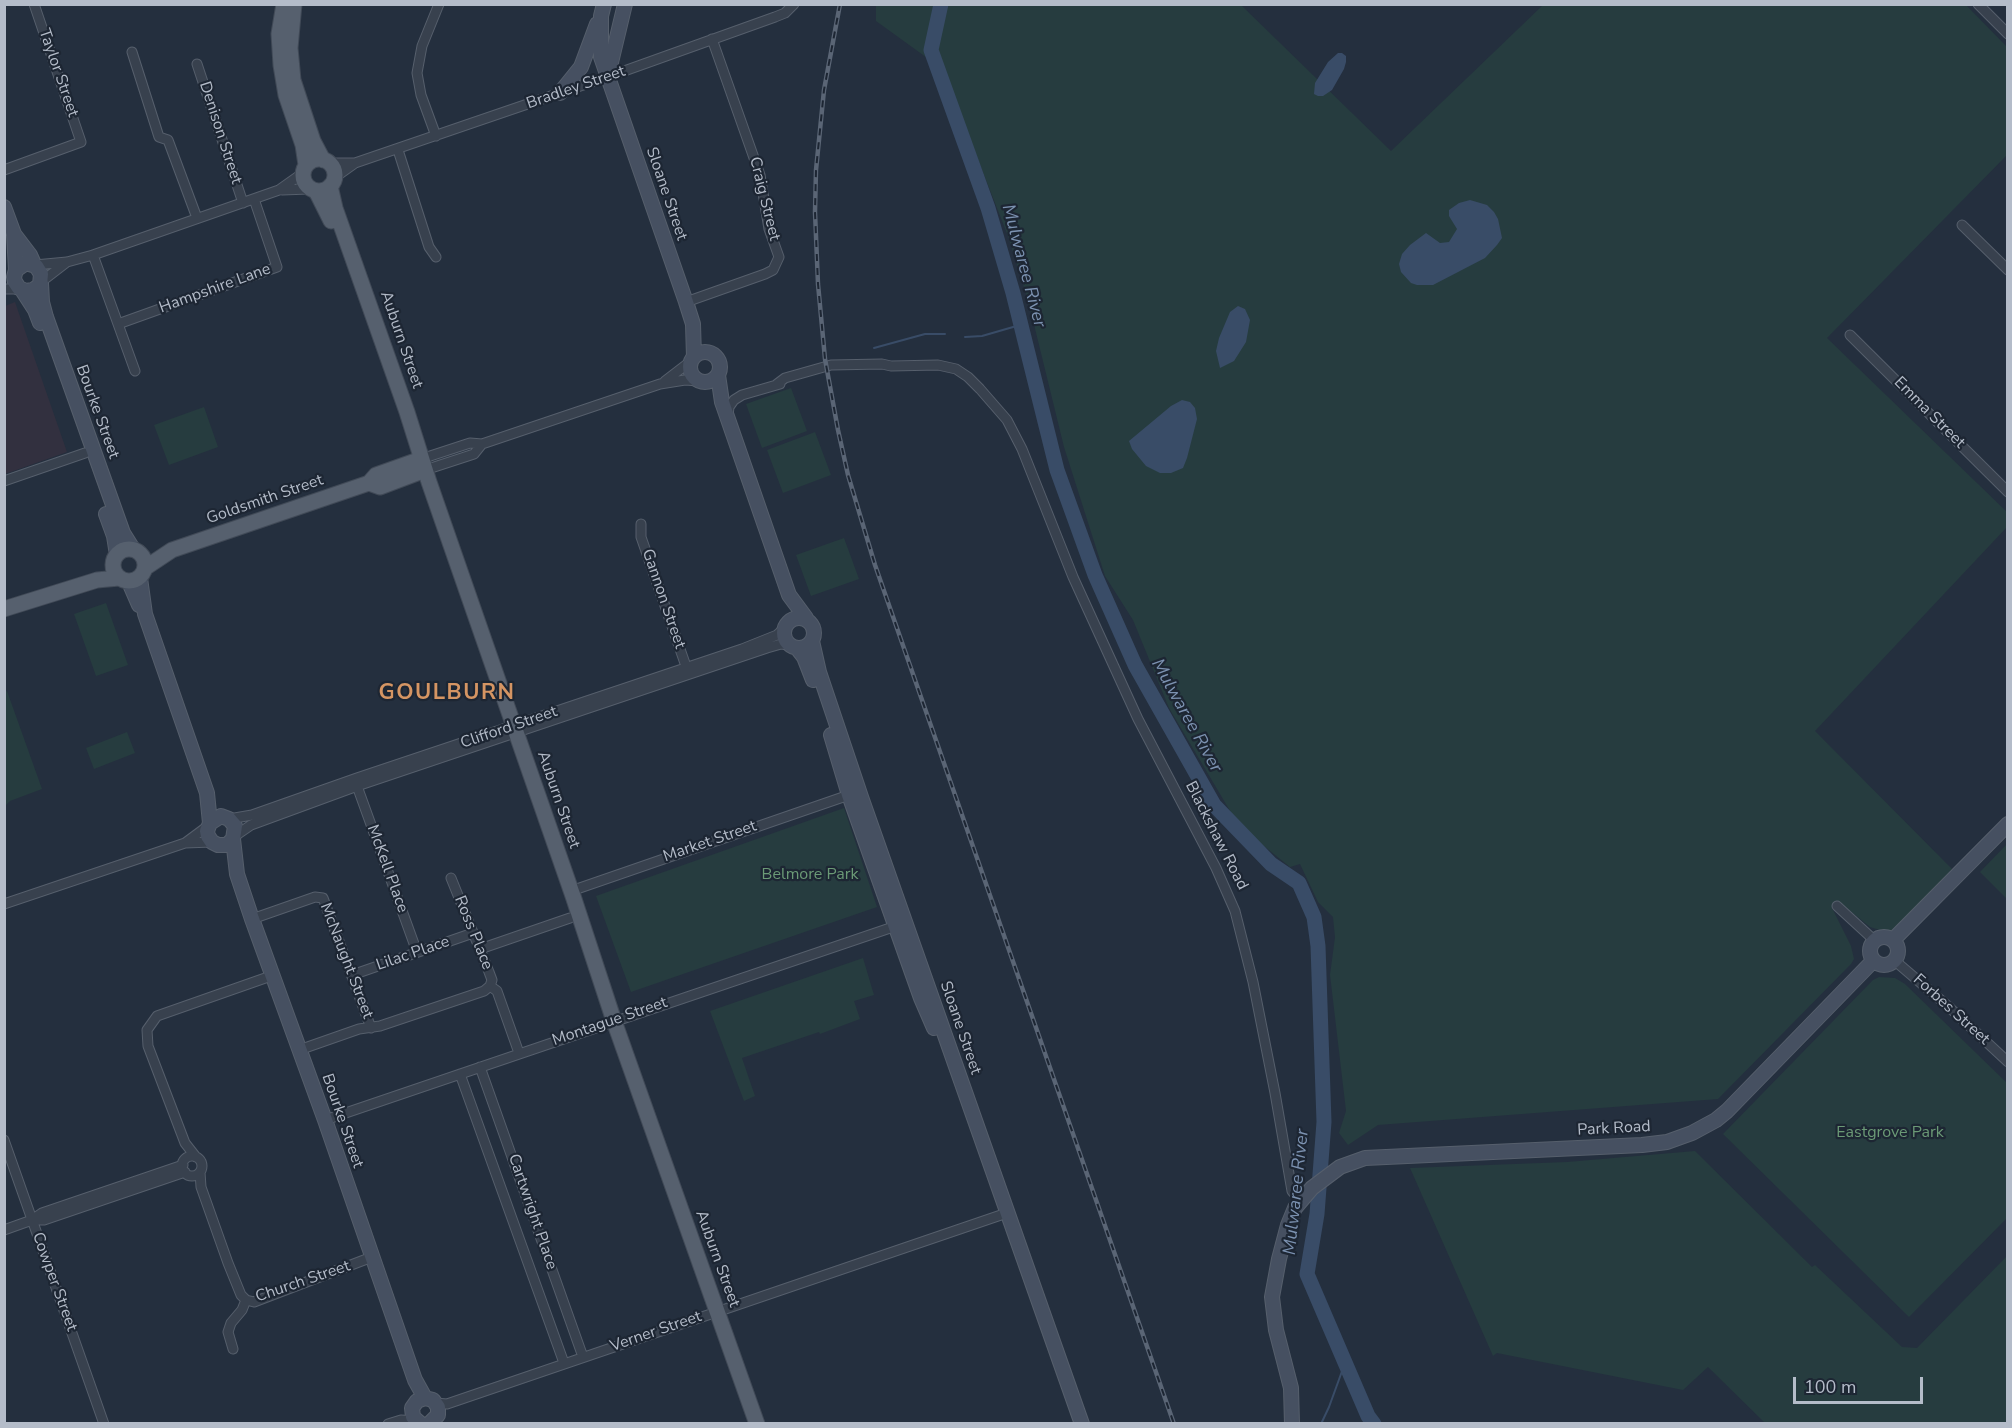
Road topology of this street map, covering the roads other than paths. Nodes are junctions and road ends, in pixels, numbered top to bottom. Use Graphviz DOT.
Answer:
graph roads {
  1 [pos="34,4"];
  2 [pos="439,4"];
  3 [pos="625,4"];
  4 [pos="794,4"];
  5 [pos="1978,4"];
  6 [pos="286,6"];
  7 [pos="602,10"];
  8 [pos="2007,34"];
  9 [pos="712,39"];
  10 [pos="132,52"];
  11 [pos="197,64"];
  12 [pos="608,76"];
  13 [pos="560,93"];
  14 [pos="436,136"];
  15 [pos="398,150"];
  16 [pos="326,161"];
  17 [pos="355,163"];
  18 [pos="304,169"];
  19 [pos="4,170"];
  20 [pos="323,186"];
  21 [pos="279,190"];
  22 [pos="254,199"];
  23 [pos="243,203"];
  24 [pos="4,207"];
  25 [pos="197,218"];
  26 [pos="1962,225"];
  27 [pos="14,234"];
  28 [pos="93,255"];
  29 [pos="436,257"];
  30 [pos="67,262"];
  31 [pos="34,265"];
  32 [pos="2007,270"];
  33 [pos="12,272"];
  34 [pos="41,282"];
  35 [pos="4,289"];
  36 [pos="22,290"];
  37 [pos="686,302"];
  38 [pos="118,324"];
  39 [pos="693,324"];
  40 [pos="1850,335"];
  41 [pos="711,353"];
  42 [pos="693,359"];
  43 [pos="135,371"];
  44 [pos="702,381"];
  45 [pos="660,384"];
  46 [pos="720,388"];
  47 [pos="742,394"];
  48 [pos="728,418"];
  49 [pos="85,453"];
  50 [pos="420,466"];
  51 [pos="4,481"];
  52 [pos="2007,492"];
  53 [pos="641,524"];
  54 [pos="172,550"];
  55 [pos="136,551"];
  56 [pos="115,557"];
  57 [pos="133,576"];
  58 [pos="63,590"];
  59 [pos="789,595"];
  60 [pos="4,609"];
  61 [pos="806,618"];
  62 [pos="787,624"];
  63 [pos="812,641"];
  64 [pos="794,646"];
  65 [pos="688,671"];
  66 [pos="511,730"];
  67 [pos="840,735"];
  68 [pos="358,783"];
  69 [pos="339,789"];
  70 [pos="207,793"];
  71 [pos="849,795"];
  72 [pos="227,818"];
  73 [pos="209,824"];
  74 [pos="2007,824"];
  75 [pos="234,837"];
  76 [pos="185,843"];
  77 [pos="215,844"];
  78 [pos="886,868"];
  79 [pos="237,873"];
  80 [pos="451,878"];
  81 [pos="572,891"];
  82 [pos="4,904"];
  83 [pos="1837,906"];
  84 [pos="570,918"];
  85 [pos="252,919"];
  86 [pos="896,926"];
  87 [pos="473,933"];
  88 [pos="1874,940"];
  89 [pos="1893,940"];
  90 [pos="480,949"];
  91 [pos="417,952"];
  92 [pos="922,953"];
  93 [pos="1894,960"];
  94 [pos="1873,961"];
  95 [pos="923,971"];
  96 [pos="352,975"];
  97 [pos="271,976"];
  98 [pos="490,986"];
  99 [pos="611,1022"];
  100 [pos="371,1028"];
  101 [pos="299,1050"];
  102 [pos="519,1053"];
  103 [pos="2007,1062"];
  104 [pos="480,1067"];
  105 [pos="460,1074"];
  106 [pos="324,1120"];
  107 [pos="4,1140"];
  108 [pos="190,1167"];
  109 [pos="1300,1201"];
  110 [pos="1000,1215"];
  111 [pos="32,1220"];
  112 [pos="4,1230"];
  113 [pos="372,1257"];
  114 [pos="246,1300"];
  115 [pos="714,1312"];
  116 [pos="233,1348"];
  117 [pos="583,1357"];
  118 [pos="564,1363"];
  119 [pos="428,1413"];
  120 [pos="392,1422"];
  121 [pos="104,1424"];
  122 [pos="751,1424"];
  123 [pos="757,1424"];
  124 [pos="1072,1424"];
  125 [pos="1082,1424"];
  126 [pos="1292,1424"];
  1 -- 19 [label="street, Taylor Street"];
  2 -- 14 [label="street"];
  3 -- 12 [label="street"];
  4 -- 9 [label="street, Bradley Street"];
  5 -- 8 [label="street"];
  6 -- 16 [label="main road"];
  6 -- 18 [label="main road"];
  7 -- 12 [label="street, Sloane Street"];
  7 -- 13 [label="street"];
  9 -- 12 [label="street, Bradley Street"];
  9 -- 37 [label="street, Craig Street"];
  10 -- 25 [label="street"];
  11 -- 23 [label="street, Denison Street"];
  12 -- 13 [label="street, Bradley Street"];
  12 -- 37 [label="street, Sloane Street"];
  13 -- 14 [label="street, Bradley Street"];
  14 -- 15 [label="street, Bradley Street"];
  15 -- 17 [label="street, Bradley Street"];
  15 -- 29 [label="street"];
  16 -- 17 [label="street, Bradley Street"];
  16 -- 18 [label="main road"];
  16 -- 20 [label="main road"];
  17 -- 20 [label="street, Bradley Street"];
  18 -- 20 [label="main road"];
  18 -- 21 [label="street"];
  20 -- 21 [label="street"];
  20 -- 50 [label="main road, Auburn Street"];
  21 -- 22 [label="street"];
  22 -- 23 [label="street"];
  22 -- 38 [label="street, Hampshire Lane"];
  23 -- 25 [label="street"];
  24 -- 27 [label="street"];
  25 -- 28 [label="street"];
  26 -- 32 [label="street"];
  27 -- 31 [label="street"];
  27 -- 33 [label="street"];
  28 -- 30 [label="street"];
  28 -- 38 [label="street"];
  30 -- 31 [label="street"];
  30 -- 34 [label="street"];
  31 -- 33 [label="street"];
  31 -- 34 [label="street"];
  33 -- 36 [label="street"];
  34 -- 36 [label="street"];
  34 -- 55 [label="street, Bourke Street"];
  35 -- 36 [label="street"];
  36 -- 49 [label="street, Bourke Street"];
  37 -- 39 [label="street, Sloane Street"];
  38 -- 43 [label="street"];
  39 -- 41 [label="street, Sloane Street"];
  39 -- 42 [label="street, Sloane Street"];
  40 -- 52 [label="street, Emma Street"];
  41 -- 42 [label="street"];
  41 -- 46 [label="street, Sloane Street"];
  42 -- 44 [label="street"];
  42 -- 45 [label="street, Goldsmith Street"];
  44 -- 45 [label="street, Goldsmith Street"];
  44 -- 46 [label="street"];
  44 -- 46 [label="street"];
  45 -- 50 [label="street, Goldsmith Street"];
  46 -- 47 [label="street"];
  46 -- 48 [label="street"];
  47 -- 48 [label="street"];
  47 -- 109 [label="street, Blackshaw Road"];
  48 -- 59 [label="street"];
  49 -- 51 [label="street"];
  49 -- 56 [label="street, Bourke Street"];
  50 -- 54 [label="main road, Goldsmith Street"];
  50 -- 66 [label="main road, Auburn Street"];
  53 -- 65 [label="street, Gannon Street"];
  54 -- 55 [label="main road, Goldsmith Street"];
  54 -- 57 [label="main road, Goldsmith Street"];
  55 -- 56 [label="main road"];
  55 -- 57 [label="main road"];
  56 -- 57 [label="main road"];
  56 -- 58 [label="main road, Goldsmith Street"];
  57 -- 58 [label="main road, Goldsmith Street"];
  57 -- 70 [label="street"];
  58 -- 60 [label="main road, Goldsmith Street"];
  59 -- 61 [label="street"];
  59 -- 62 [label="street"];
  61 -- 62 [label="street"];
  61 -- 63 [label="street"];
  62 -- 64 [label="street"];
  62 -- 65 [label="street, Clifford Street"];
  63 -- 64 [label="street"];
  63 -- 67 [label="street, Sloane Street"];
  64 -- 65 [label="street, Clifford Street"];
  64 -- 71 [label="street, Sloane Street"];
  65 -- 66 [label="street, Clifford Street"];
  66 -- 68 [label="street, Clifford Street"];
  66 -- 81 [label="main road, Auburn Street"];
  66 -- 84 [label="main road, Auburn Street"];
  67 -- 71 [label="street"];
  67 -- 78 [label="street, Sloane Street"];
  68 -- 69 [label="street, Clifford Street"];
  68 -- 91 [label="street, McKell Place"];
  69 -- 72 [label="street, Clifford Street"];
  69 -- 75 [label="street, Clifford Street"];
  70 -- 72 [label="street"];
  70 -- 73 [label="street"];
  71 -- 81 [label="street, Market Street"];
  71 -- 86 [label="street, Sloane Street"];
  72 -- 73 [label="street"];
  72 -- 75 [label="street"];
  73 -- 76 [label="street"];
  73 -- 77 [label="street"];
  74 -- 89 [label="street"];
  75 -- 77 [label="street"];
  75 -- 79 [label="street, Bourke Street"];
  76 -- 77 [label="street"];
  76 -- 82 [label="street"];
  77 -- 79 [label="street, Bourke Street"];
  78 -- 86 [label="street"];
  78 -- 95 [label="street, Sloane Street"];
  79 -- 85 [label="street, Bourke Street"];
  80 -- 87 [label="street, Ross Place"];
  81 -- 99 [label="main road, Auburn Street"];
  83 -- 88 [label="street"];
  84 -- 90 [label="street"];
  84 -- 99 [label="main road, Auburn Street"];
  85 -- 96 [label="street, McNaught Street"];
  85 -- 97 [label="street, Bourke Street"];
  86 -- 99 [label="street, Montague Street"];
  86 -- 110 [label="street, Sloane Street"];
  87 -- 90 [label="street, Ross Place"];
  87 -- 91 [label="street, Lilac Place"];
  88 -- 89 [label="street"];
  88 -- 94 [label="street"];
  89 -- 93 [label="street"];
  90 -- 98 [label="street, Ross Place"];
  91 -- 96 [label="street, Lilac Place"];
  92 -- 95 [label="street"];
  93 -- 94 [label="street"];
  93 -- 103 [label="street, Forbes Street"];
  94 -- 109 [label="street, Park Road"];
  95 -- 125 [label="street, Sloane Street"];
  96 -- 100 [label="street, McNaught Street"];
  97 -- 101 [label="street, Bourke Street"];
  97 -- 108 [label="street, Church Street"];
  98 -- 100 [label="street"];
  98 -- 102 [label="street, Ross Place"];
  99 -- 102 [label="street, Montague Street"];
  99 -- 115 [label="main road, Auburn Street"];
  100 -- 101 [label="street"];
  101 -- 106 [label="street, Bourke Street"];
  102 -- 104 [label="street, Montague Street"];
  104 -- 105 [label="street, Montague Street"];
  104 -- 117 [label="street, Cartwright Place"];
  105 -- 106 [label="street, Montague Street"];
  105 -- 118 [label="street, Cartwright Place"];
  106 -- 113 [label="street, Bourke Street"];
  107 -- 111 [label="street, Cowper Street"];
  108 -- 111 [label="street"];
  108 -- 114 [label="street, Church Street"];
  109 -- 126 [label="street"];
  110 -- 115 [label="street, Verner Street"];
  110 -- 124 [label="street, Sloane Street"];
  111 -- 112 [label="street"];
  111 -- 121 [label="street, Cowper Street"];
  113 -- 114 [label="street, Church Street"];
  113 -- 119 [label="street, Bourke Street"];
  114 -- 116 [label="street"];
  115 -- 117 [label="street, Verner Street"];
  115 -- 122 [label="main road, Auburn Street"];
  115 -- 123 [label="main road, Auburn Street"];
  117 -- 118 [label="street, Verner Street"];
  118 -- 119 [label="street, Verner Street"];
  119 -- 120 [label="street, Verner Street"];
}
